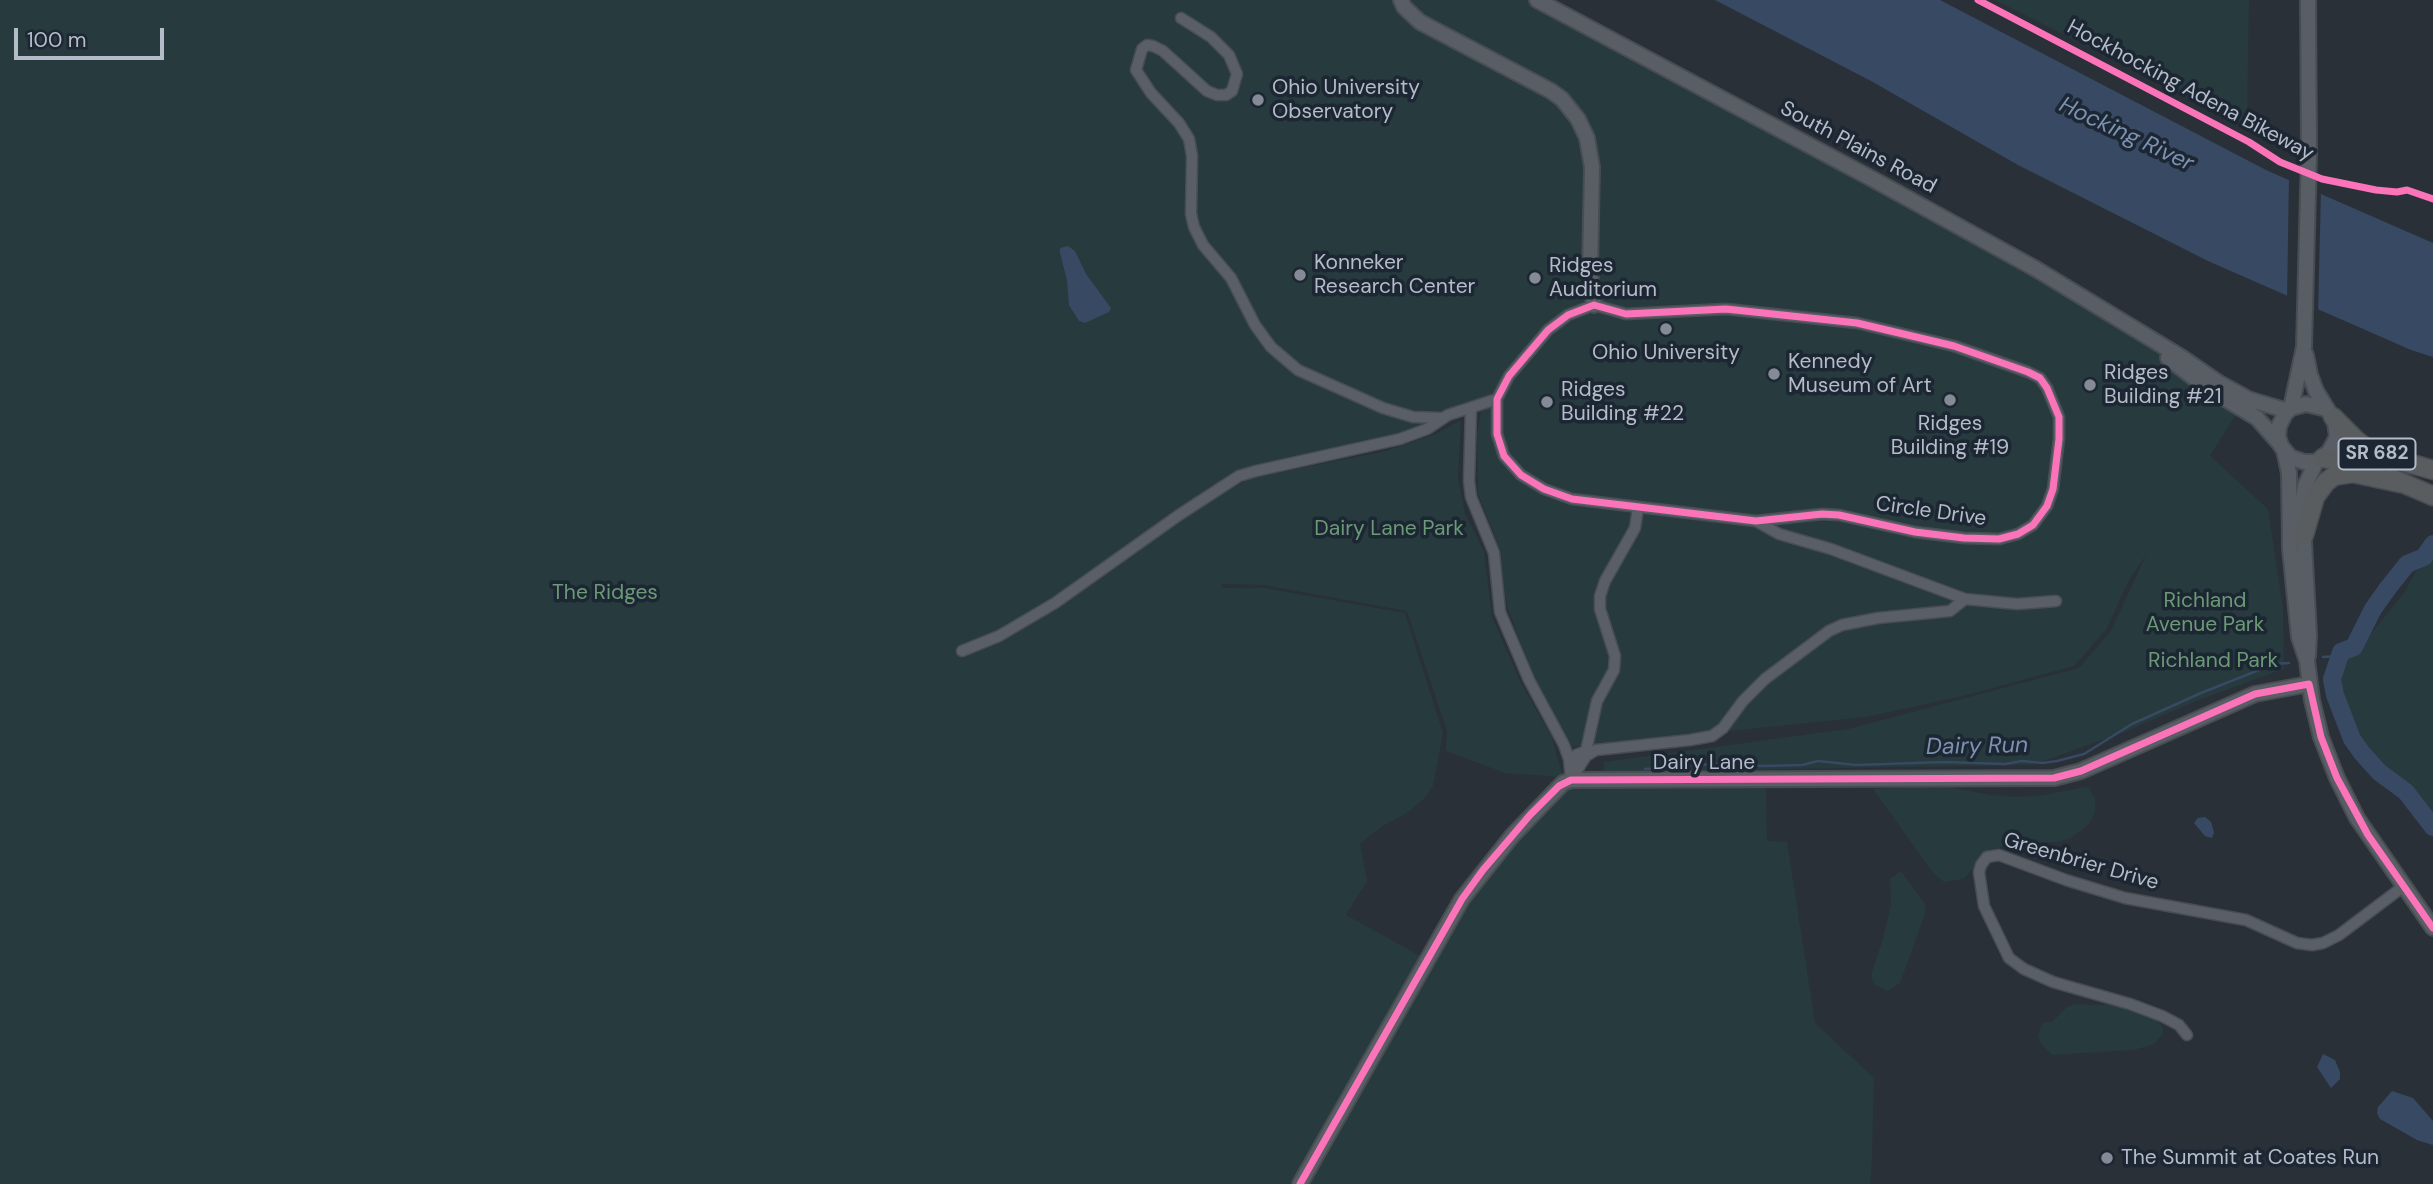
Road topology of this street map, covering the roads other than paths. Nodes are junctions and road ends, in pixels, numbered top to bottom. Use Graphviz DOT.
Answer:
graph roads {
  1 [pos="1401,0"];
  2 [pos="1537,0"];
  3 [pos="2308,0"];
  4 [pos="1181,19"];
  5 [pos="1594,305"];
  6 [pos="2153,341"];
  7 [pos="2304,347"];
  8 [pos="1497,399"];
  9 [pos="1471,408"];
  10 [pos="2289,410"];
  11 [pos="2330,413"];
  12 [pos="1442,418"];
  13 [pos="2282,448"];
  14 [pos="2320,460"];
  15 [pos="2433,470"];
  16 [pos="2400,483"];
  17 [pos="2433,496"];
  18 [pos="1638,508"];
  19 [pos="1756,521"];
  20 [pos="2304,535"];
  21 [pos="1965,599"];
  22 [pos="2056,601"];
  23 [pos="962,651"];
  24 [pos="2307,661"];
  25 [pos="2309,684"];
  26 [pos="1572,780"];
  27 [pos="2404,886"];
  28 [pos="2433,928"];
  29 [pos="2187,1035"];
  30 [pos="1303,1180"];
  1 -- 5 [label="main road"];
  2 -- 6 [label="main road, South Plains Road"];
  3 -- 7 [label="main road"];
  4 -- 12 [label="street"];
  5 -- 8 [label="street"];
  5 -- 19 [label="street, Circle Drive"];
  6 -- 10 [label="main road, South Plains Road"];
  6 -- 13 [label="main road, South Plains Road"];
  7 -- 10 [label="main road"];
  7 -- 11 [label="main road"];
  8 -- 9 [label="street"];
  8 -- 18 [label="street, Circle Drive"];
  9 -- 12 [label="street"];
  9 -- 26 [label="street"];
  10 -- 11 [label="main road"];
  10 -- 13 [label="main road"];
  11 -- 14 [label="main road"];
  11 -- 15 [label="highway, SR 682"];
  12 -- 23 [label="street"];
  13 -- 14 [label="main road"];
  13 -- 24 [label="main road"];
  14 -- 16 [label="highway, SR 682"];
  14 -- 20 [label="main road"];
  16 -- 17 [label="highway, SR 682"];
  16 -- 20 [label="highway"];
  18 -- 19 [label="street, Circle Drive"];
  18 -- 26 [label="street"];
  19 -- 21 [label="street"];
  20 -- 24 [label="main road"];
  21 -- 22 [label="street"];
  21 -- 26 [label="street"];
  24 -- 25 [label="main road"];
  25 -- 26 [label="main road, Dairy Lane"];
  25 -- 27 [label="main road"];
  26 -- 30 [label="main road"];
  27 -- 28 [label="main road"];
  27 -- 29 [label="street, Greenbrier Drive"];
}
